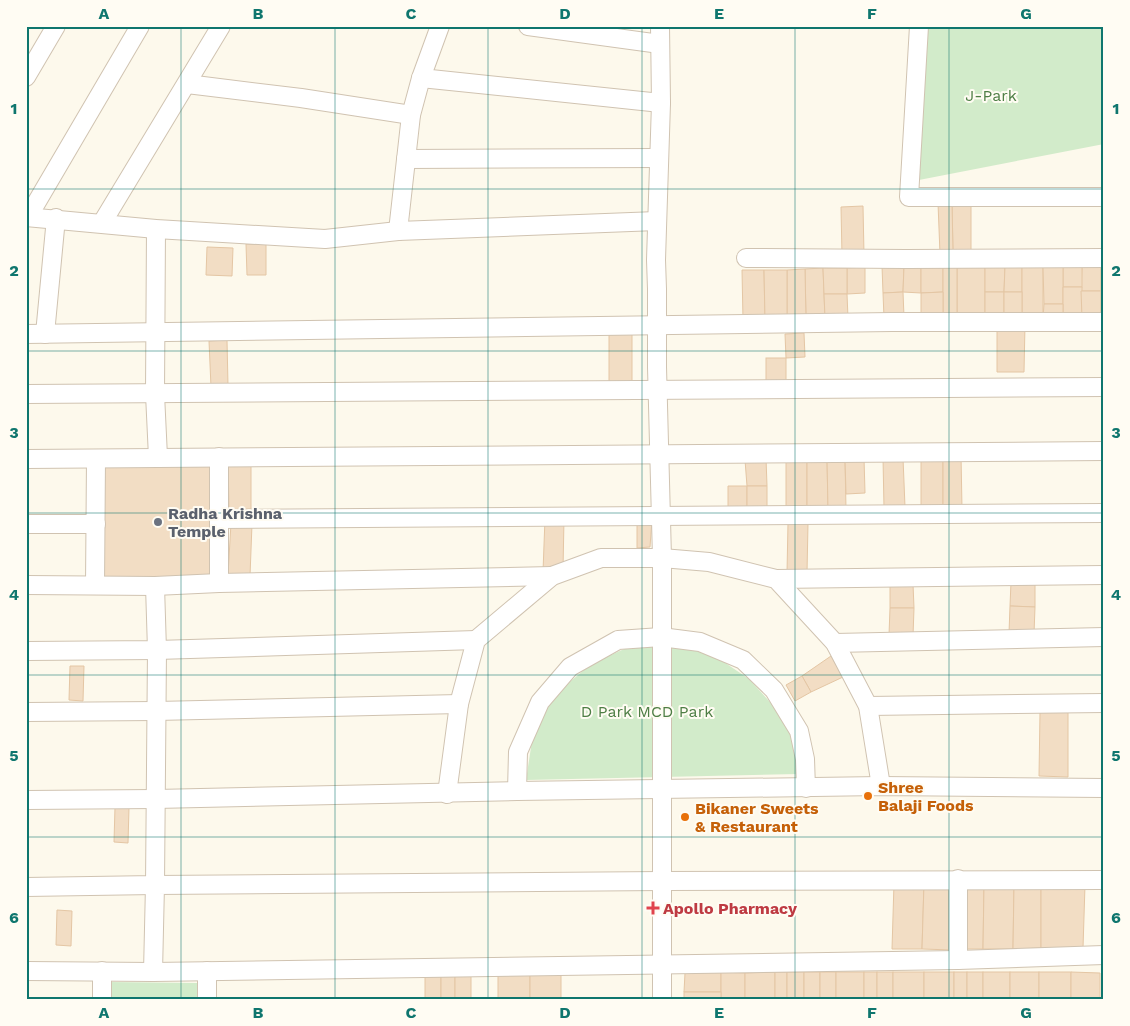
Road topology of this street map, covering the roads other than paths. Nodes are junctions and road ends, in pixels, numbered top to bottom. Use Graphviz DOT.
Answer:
graph roads {
  1 [pos="56,26"];
  2 [pos="140,26"];
  3 [pos="221,26"];
  4 [pos="440,26"];
  5 [pos="528,26"];
  6 [pos="660,26"];
  7 [pos="918,26"];
  8 [pos="660,44"];
  9 [pos="26,77"];
  10 [pos="421,78"];
  11 [pos="187,84"];
  12 [pos="661,103"];
  13 [pos="411,115"];
  14 [pos="658,158"];
  15 [pos="406,159"];
  16 [pos="1104,197"];
  17 [pos="27,217"];
  18 [pos="56,218"];
  19 [pos="657,220"];
  20 [pos="102,223"];
  21 [pos="156,229"];
  22 [pos="398,231"];
  23 [pos="746,258"];
  24 [pos="1104,258"];
  25 [pos="1104,322"];
  26 [pos="656,326"];
  27 [pos="156,331"];
  28 [pos="26,334"];
  29 [pos="45,334"];
  30 [pos="1104,387"];
  31 [pos="657,389"];
  32 [pos="26,394"];
  33 [pos="155,394"];
  34 [pos="1104,451"];
  35 [pos="660,454"];
  36 [pos="158,457"];
  37 [pos="219,457"];
  38 [pos="26,459"];
  39 [pos="96,459"];
  40 [pos="1104,513"];
  41 [pos="662,517"];
  42 [pos="220,519"];
  43 [pos="26,524"];
  44 [pos="96,524"];
  45 [pos="662,558"];
  46 [pos="552,576"];
  47 [pos="1104,576"];
  48 [pos="776,579"];
  49 [pos="219,583"];
  50 [pos="26,585"];
  51 [pos="95,585"];
  52 [pos="155,586"];
  53 [pos="661,637"];
  54 [pos="1104,637"];
  55 [pos="476,640"];
  56 [pos="835,643"];
  57 [pos="157,650"];
  58 [pos="26,651"];
  59 [pos="1104,703"];
  60 [pos="459,704"];
  61 [pos="868,706"];
  62 [pos="156,711"];
  63 [pos="26,712"];
  64 [pos="881,786"];
  65 [pos="806,788"];
  66 [pos="1104,788"];
  67 [pos="661,789"];
  68 [pos="517,791"];
  69 [pos="447,794"];
  70 [pos="156,799"];
  71 [pos="26,800"];
  72 [pos="958,879"];
  73 [pos="661,880"];
  74 [pos="1104,880"];
  75 [pos="155,885"];
  76 [pos="26,887"];
  77 [pos="1104,955"];
  78 [pos="958,960"];
  79 [pos="661,965"];
  80 [pos="26,971"];
  81 [pos="102,971"];
  82 [pos="208,971"];
  83 [pos="153,972"];
  84 [pos="102,1000"];
  85 [pos="207,1000"];
  86 [pos="662,1000"];
  1 -- 9 [label="street"];
  2 -- 17 [label="street"];
  3 -- 11 [label="street"];
  4 -- 10 [label="street"];
  5 -- 8 [label="street"];
  6 -- 8 [label="street"];
  7 -- 16 [label="street"];
  8 -- 12 [label="street"];
  10 -- 12 [label="street"];
  10 -- 13 [label="street"];
  11 -- 13 [label="street"];
  11 -- 20 [label="street"];
  12 -- 14 [label="street"];
  13 -- 15 [label="street"];
  14 -- 15 [label="street"];
  14 -- 19 [label="street"];
  15 -- 22 [label="street"];
  17 -- 18 [label="street"];
  18 -- 20 [label="street"];
  18 -- 29 [label="street"];
  19 -- 22 [label="street"];
  19 -- 26 [label="street"];
  20 -- 21 [label="street"];
  21 -- 22 [label="street"];
  21 -- 27 [label="street"];
  23 -- 24 [label="street"];
  25 -- 26 [label="street"];
  26 -- 27 [label="street"];
  26 -- 31 [label="street"];
  27 -- 29 [label="street"];
  27 -- 33 [label="street"];
  28 -- 29 [label="street"];
  30 -- 31 [label="street"];
  31 -- 33 [label="street"];
  31 -- 35 [label="street"];
  32 -- 33 [label="street"];
  33 -- 36 [label="street"];
  34 -- 35 [label="street"];
  35 -- 37 [label="street"];
  35 -- 41 [label="street"];
  36 -- 37 [label="street"];
  36 -- 39 [label="street"];
  37 -- 42 [label="street"];
  38 -- 39 [label="street"];
  39 -- 44 [label="street"];
  40 -- 41 [label="street"];
  41 -- 42 [label="street"];
  41 -- 45 [label="street"];
  42 -- 49 [label="street"];
  43 -- 44 [label="street"];
  44 -- 51 [label="street"];
  45 -- 46 [label="street"];
  45 -- 48 [label="street"];
  45 -- 53 [label="street"];
  46 -- 49 [label="street"];
  46 -- 55 [label="street"];
  47 -- 48 [label="street"];
  48 -- 56 [label="street"];
  49 -- 52 [label="street"];
  50 -- 51 [label="street"];
  51 -- 52 [label="street"];
  52 -- 57 [label="street"];
  53 -- 65 [label="street"];
  53 -- 67 [label="street"];
  53 -- 68 [label="street"];
  54 -- 56 [label="street"];
  55 -- 57 [label="street"];
  55 -- 60 [label="street"];
  56 -- 61 [label="street"];
  57 -- 58 [label="street"];
  57 -- 62 [label="street"];
  59 -- 61 [label="street"];
  60 -- 62 [label="street"];
  60 -- 69 [label="street"];
  61 -- 64 [label="street"];
  62 -- 63 [label="street"];
  62 -- 70 [label="street"];
  64 -- 65 [label="street"];
  64 -- 66 [label="street"];
  65 -- 67 [label="street"];
  67 -- 68 [label="street"];
  67 -- 73 [label="street"];
  68 -- 69 [label="street"];
  69 -- 70 [label="street"];
  70 -- 71 [label="street"];
  70 -- 75 [label="street"];
  72 -- 73 [label="street"];
  72 -- 74 [label="street"];
  72 -- 78 [label="street"];
  73 -- 75 [label="street"];
  73 -- 79 [label="street"];
  75 -- 76 [label="street"];
  75 -- 83 [label="street"];
  77 -- 78 [label="street"];
  78 -- 79 [label="street"];
  79 -- 82 [label="street"];
  79 -- 86 [label="street"];
  80 -- 81 [label="street"];
  81 -- 83 [label="street"];
  81 -- 84 [label="street"];
  82 -- 83 [label="street"];
  82 -- 85 [label="street"];
}
